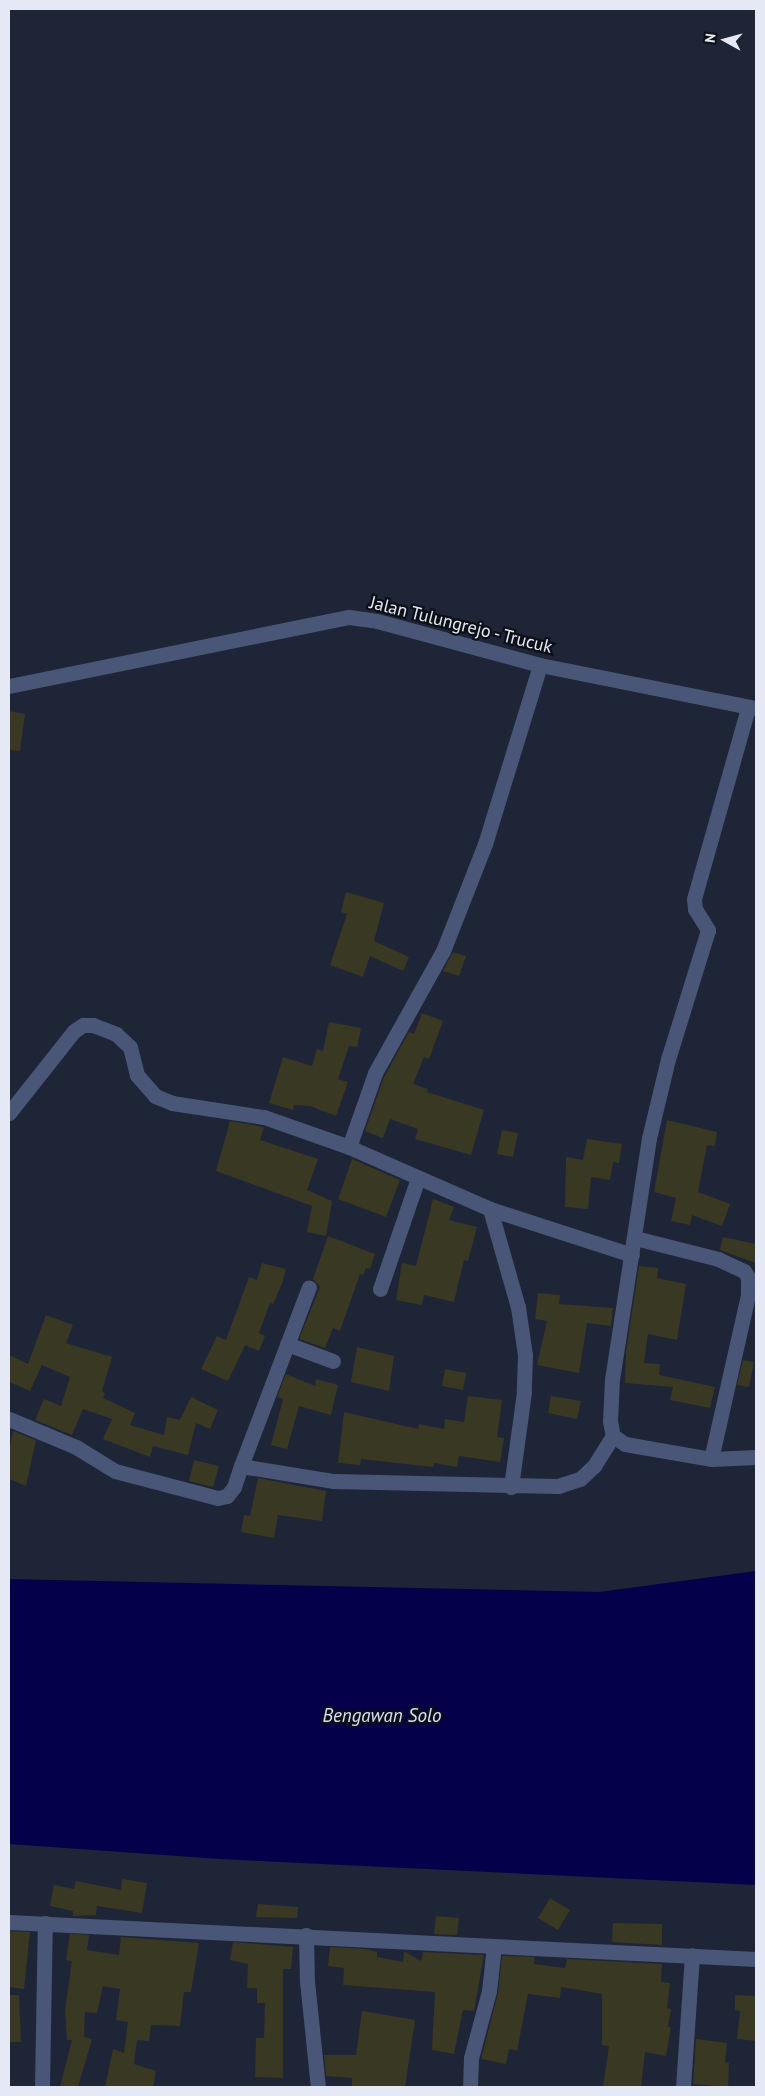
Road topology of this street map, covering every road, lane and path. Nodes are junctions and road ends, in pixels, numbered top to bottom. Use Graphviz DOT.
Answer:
graph roads {
  1 [pos="540,664"];
  2 [pos="9,686"];
  3 [pos="752,708"];
  4 [pos="9,1113"];
  5 [pos="349,1147"];
  6 [pos="418,1178"];
  7 [pos="490,1209"];
  8 [pos="635,1238"];
  9 [pos="632,1254"];
  10 [pos="310,1287"];
  11 [pos="380,1289"];
  12 [pos="287,1344"];
  13 [pos="333,1361"];
  14 [pos="9,1419"];
  15 [pos="613,1436"];
  16 [pos="756,1457"];
  17 [pos="711,1459"];
  18 [pos="241,1466"];
  19 [pos="511,1487"];
  20 [pos="9,1922"];
  21 [pos="45,1923"];
  22 [pos="306,1935"];
  23 [pos="494,1946"];
  24 [pos="692,1955"];
  25 [pos="756,1959"];
  26 [pos="42,2087"];
  27 [pos="318,2087"];
  28 [pos="470,2087"];
  29 [pos="683,2087"];
  1 -- 2 [label="street, Jalan Tulungrejo - Trucuk"];
  1 -- 3 [label="street, Jalan Tulungrejo - Trucuk"];
  1 -- 5 [label="street"];
  3 -- 8 [label="street"];
  4 -- 5 [label="street"];
  5 -- 6 [label="street"];
  6 -- 7 [label="street"];
  6 -- 11 [label="street"];
  7 -- 9 [label="street"];
  7 -- 19 [label="street"];
  8 -- 9 [label="street"];
  8 -- 17 [label="street"];
  9 -- 15 [label="street"];
  10 -- 12 [label="street"];
  12 -- 13 [label="street"];
  12 -- 18 [label="street"];
  14 -- 18 [label="street"];
  15 -- 17 [label="street"];
  15 -- 19 [label="street"];
  16 -- 17 [label="street"];
  18 -- 19 [label="street"];
  20 -- 21 [label="street"];
  21 -- 22 [label="street"];
  21 -- 26 [label="street"];
  22 -- 23 [label="street"];
  22 -- 27 [label="street"];
  23 -- 24 [label="street"];
  23 -- 28 [label="street"];
  24 -- 25 [label="street"];
  24 -- 29 [label="street"];
}
